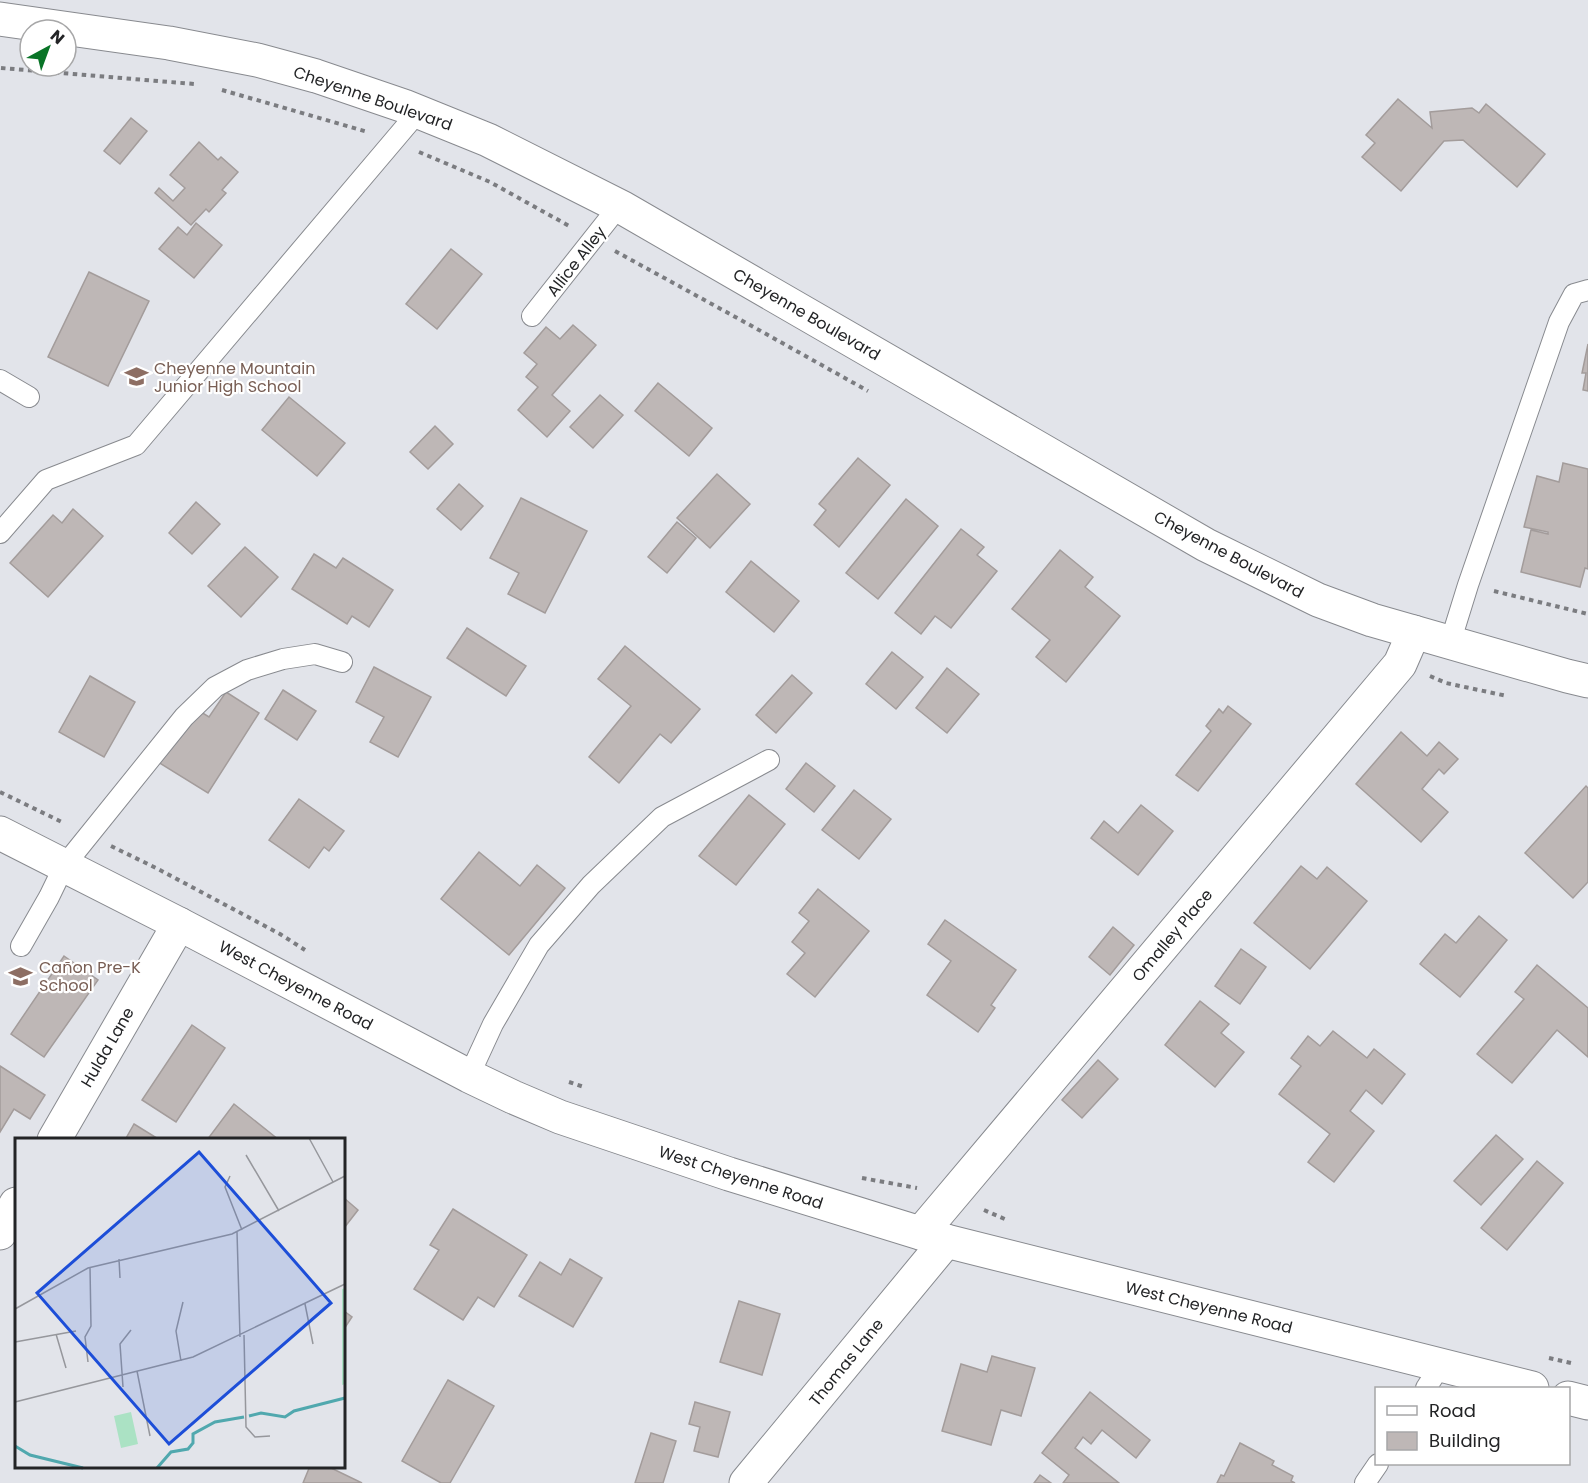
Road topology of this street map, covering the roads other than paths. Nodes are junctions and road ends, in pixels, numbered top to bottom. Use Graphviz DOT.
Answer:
graph roads {
  1 [pos="0,19"];
  2 [pos="418,112"];
  3 [pos="619,206"];
  4 [pos="1588,290"];
  5 [pos="532,316"];
  6 [pos="0,380"];
  7 [pos="29,397"];
  8 [pos="0,533"];
  9 [pos="1414,632"];
  10 [pos="1450,643"];
  11 [pos="342,662"];
  12 [pos="1588,681"];
  13 [pos="769,760"];
  14 [pos="0,833"];
  15 [pos="64,866"];
  16 [pos="179,924"];
  17 [pos="21,946"];
  18 [pos="469,1076"];
  19 [pos="55,1138"];
  20 [pos="15,1206"];
  21 [pos="0,1233"];
  22 [pos="933,1237"];
  23 [pos="1434,1377"];
  24 [pos="1516,1387"];
  25 [pos="1570,1398"];
  26 [pos="1588,1403"];
  27 [pos="1377,1465"];
  28 [pos="747,1483"];
  29 [pos="1365,1483"];
  1 -- 2 [label="main road, Cheyenne Boulevard"];
  2 -- 3 [label="main road, Cheyenne Boulevard"];
  2 -- 8 [label="lane"];
  3 -- 5 [label="lane, Allice Alley"];
  3 -- 9 [label="main road, Cheyenne Boulevard"];
  4 -- 10 [label="lane"];
  6 -- 7 [label="lane"];
  9 -- 10 [label="main road, Cheyenne Boulevard"];
  9 -- 22 [label="main road, Omalley Place"];
  10 -- 12 [label="main road, Cheyenne Boulevard"];
  11 -- 15 [label="lane"];
  13 -- 18 [label="lane"];
  14 -- 15 [label="main road, West Cheyenne Road"];
  15 -- 16 [label="main road, West Cheyenne Road"];
  15 -- 17 [label="lane"];
  16 -- 18 [label="main road, West Cheyenne Road"];
  16 -- 19 [label="main road, Hulda Lane"];
  18 -- 22 [label="main road, West Cheyenne Road"];
  20 -- 21 [label="main road"];
  22 -- 23 [label="main road, West Cheyenne Road"];
  22 -- 28 [label="main road, Thomas Lane"];
  23 -- 24 [label="main road, West Cheyenne Road"];
  25 -- 26 [label="main road"];
  27 -- 29 [label="lane"];
}
